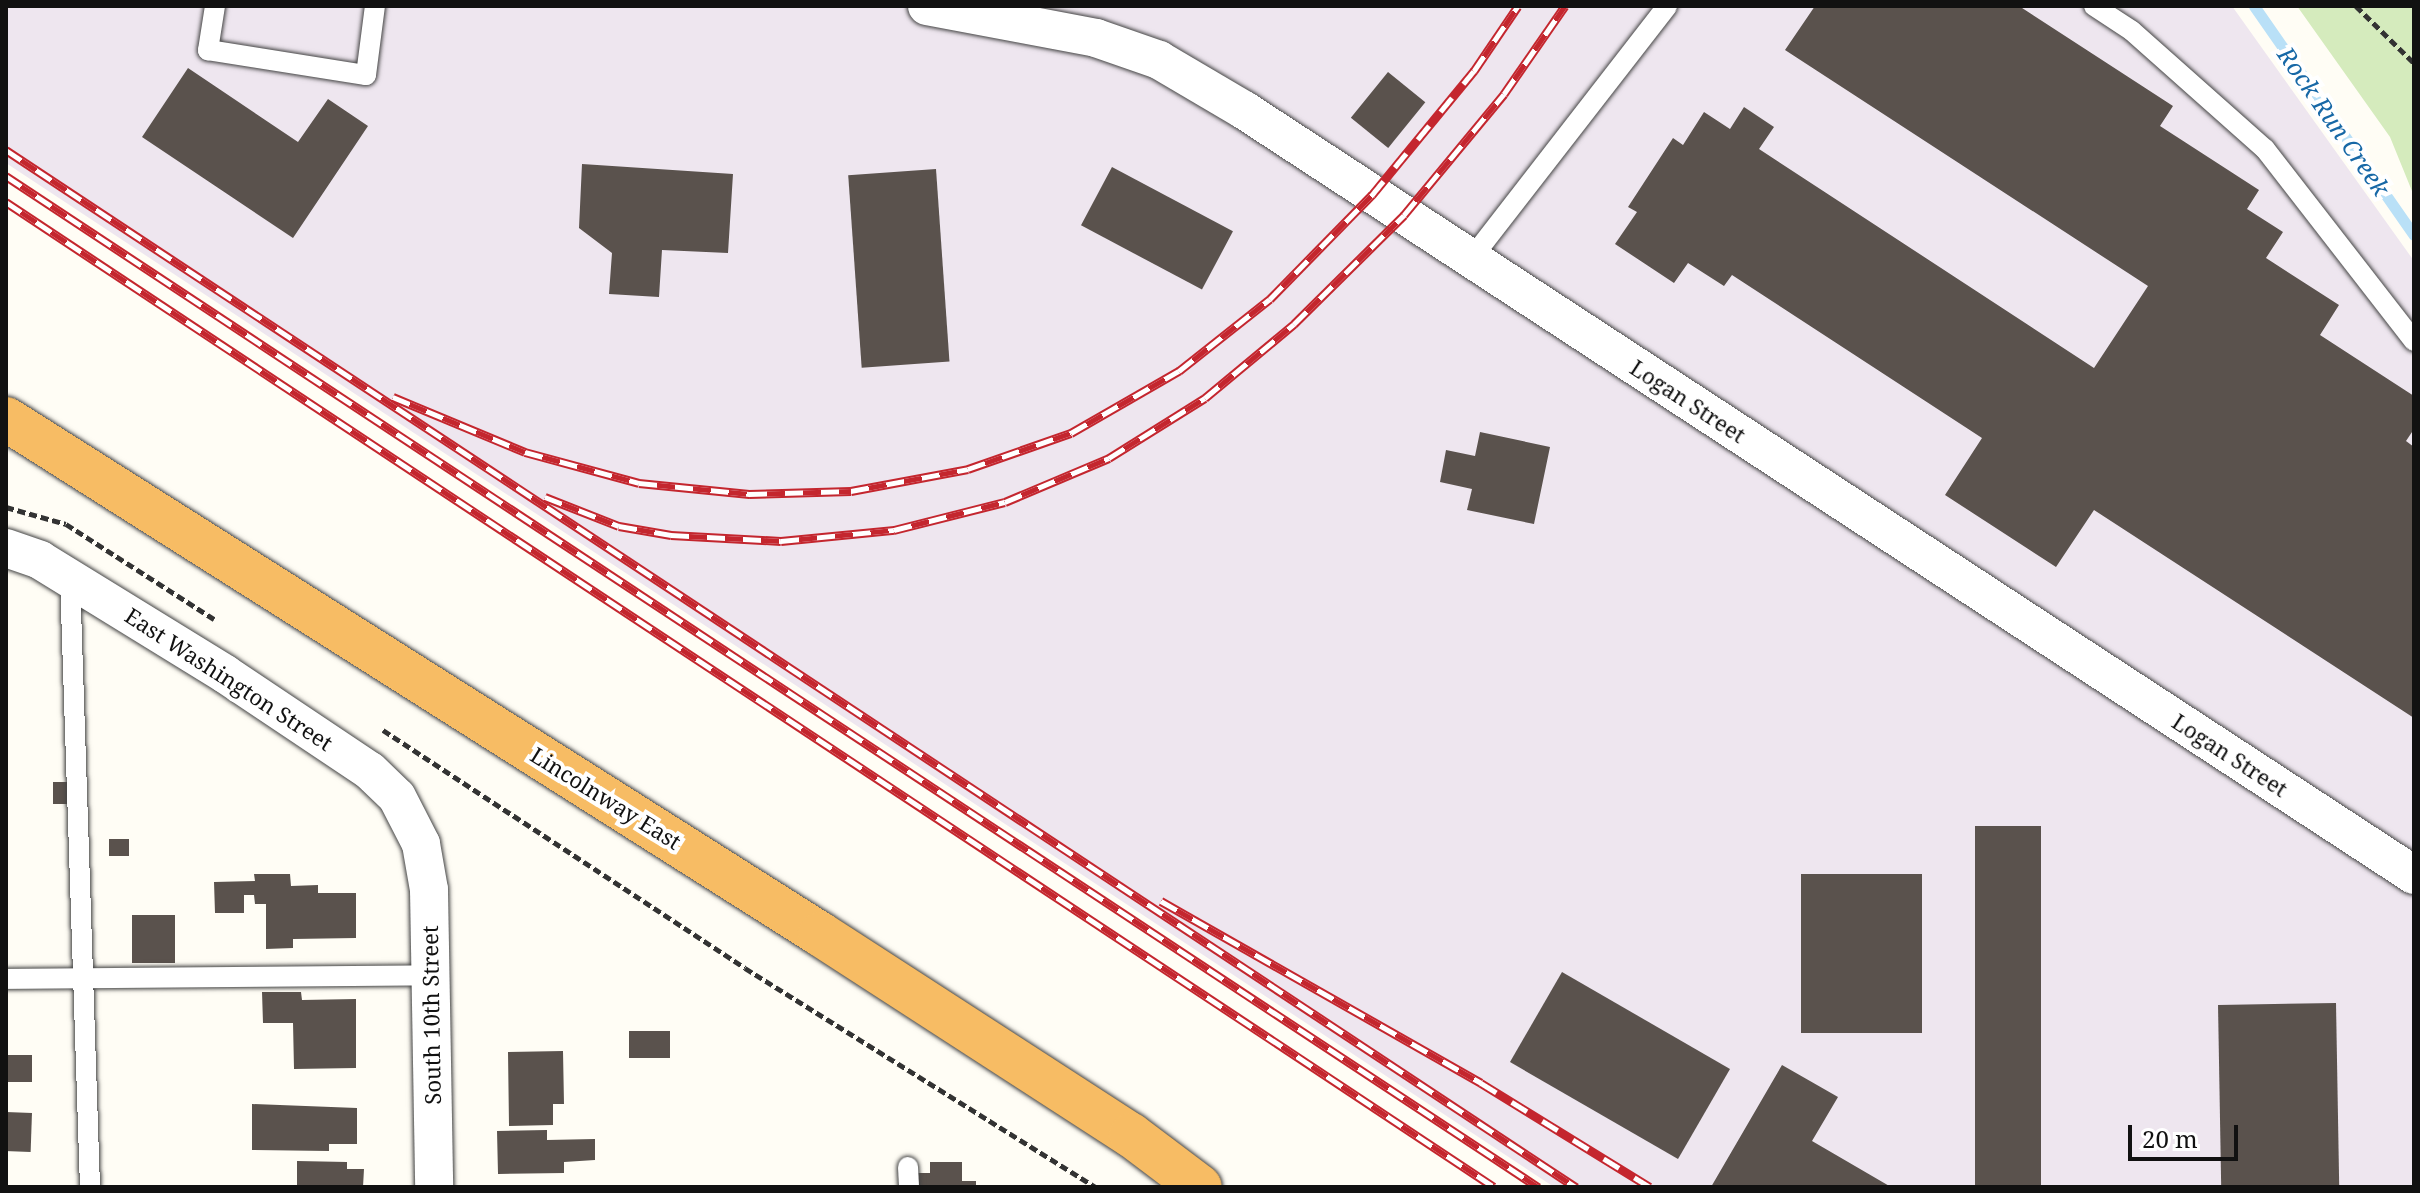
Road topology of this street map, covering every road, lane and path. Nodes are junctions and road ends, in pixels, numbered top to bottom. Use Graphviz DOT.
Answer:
graph roads {
  1 [pos="215,6"];
  2 [pos="375,6"];
  3 [pos="927,6"];
  4 [pos="1667,6"];
  5 [pos="2094,6"];
  6 [pos="2356,6"];
  7 [pos="2414,63"];
  8 [pos="1471,259"];
  9 [pos="2414,341"];
  10 [pos="6,419"];
  11 [pos="6,507"];
  12 [pos="6,548"];
  13 [pos="70,578"];
  14 [pos="217,621"];
  15 [pos="376,726"];
  16 [pos="421,844"];
  17 [pos="2410,865"];
  18 [pos="431,975"];
  19 [pos="86,978"];
  20 [pos="6,979"];
  21 [pos="90,1187"];
  22 [pos="434,1187"];
  23 [pos="1096,1187"];
  24 [pos="1200,1187"];
  1 -- 2 [label="lane"];
  3 -- 8 [label="street, Logan Street"];
  4 -- 8 [label="lane"];
  5 -- 9 [label="lane"];
  6 -- 7 [label="path"];
  8 -- 17 [label="street, Logan Street"];
  10 -- 24 [label="highway, Lincolnway East"];
  11 -- 14 [label="path"];
  12 -- 13 [label="street, East Washington Street"];
  13 -- 16 [label="street, East Washington Street"];
  13 -- 19 [label="lane"];
  15 -- 23 [label="path"];
  16 -- 18 [label="street, South 10th Street"];
  18 -- 19 [label="lane"];
  18 -- 22 [label="street, South 10th Street"];
  19 -- 20 [label="lane"];
  19 -- 21 [label="lane"];
}
